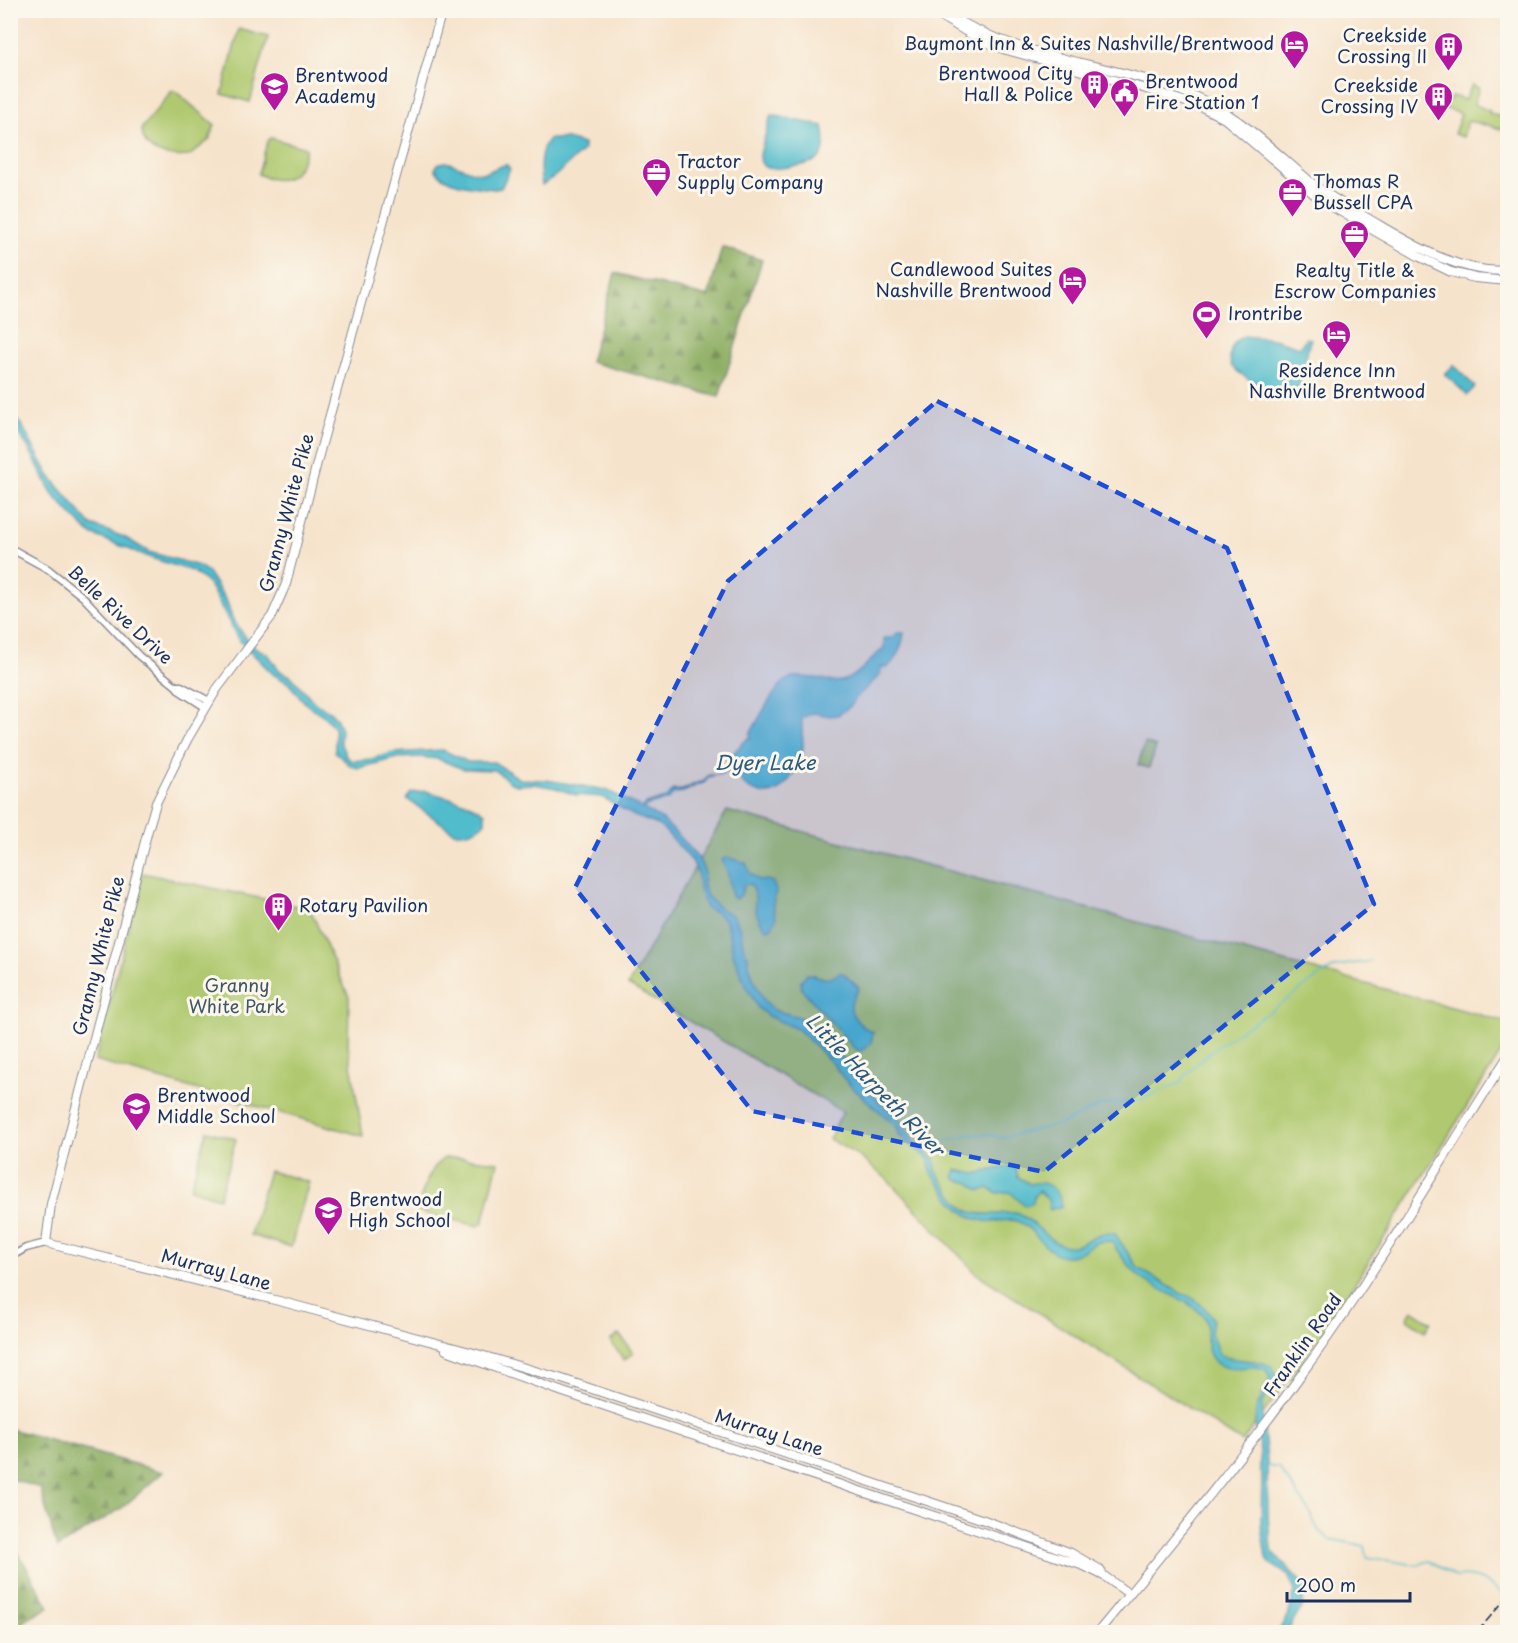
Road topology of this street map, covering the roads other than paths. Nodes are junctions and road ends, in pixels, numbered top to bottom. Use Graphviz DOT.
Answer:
graph roads {
  1 [pos="442,10"];
  2 [pos="930,10"];
  3 [pos="942,10"];
  4 [pos="989,39"];
  5 [pos="1139,79"];
  6 [pos="1130,85"];
  7 [pos="1286,166"];
  8 [pos="1392,237"];
  9 [pos="1454,263"];
  10 [pos="1508,271"];
  11 [pos="1451,272"];
  12 [pos="1508,281"];
  13 [pos="10,548"];
  14 [pos="207,704"];
  15 [pos="1508,1056"];
  16 [pos="46,1243"];
  17 [pos="10,1257"];
  18 [pos="415,1339"];
  19 [pos="1104,1576"];
  20 [pos="1130,1594"];
  21 [pos="1098,1632"];
  1 -- 14 [label="main road, Granny White Pike"];
  2 -- 4 [label="main road"];
  3 -- 4 [label="main road"];
  4 -- 5 [label="main road"];
  4 -- 6 [label="main road"];
  5 -- 6 [label="main road"];
  5 -- 7 [label="main road"];
  6 -- 7 [label="main road"];
  7 -- 8 [label="main road"];
  8 -- 9 [label="main road"];
  8 -- 11 [label="main road"];
  9 -- 10 [label="main road"];
  9 -- 11 [label="main road"];
  11 -- 12 [label="main road"];
  13 -- 14 [label="street, Belle Rive Drive"];
  14 -- 16 [label="main road, Granny White Pike"];
  15 -- 20 [label="main road, Franklin Road"];
  16 -- 17 [label="street"];
  16 -- 18 [label="main road, Murray Lane"];
  18 -- 19 [label="main road, Murray Lane"];
  18 -- 19 [label="main road, Murray Lane"];
  19 -- 20 [label="main road, Murray Lane"];
  20 -- 21 [label="main road, Franklin Road"];
}
